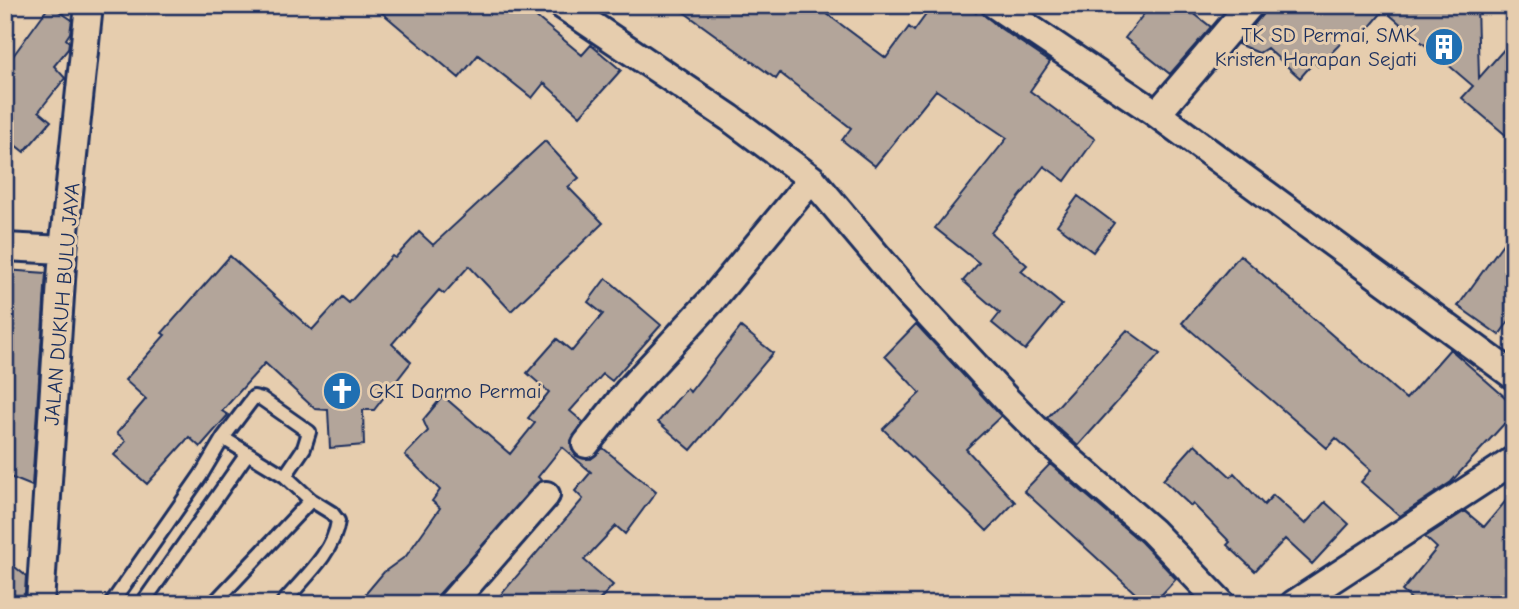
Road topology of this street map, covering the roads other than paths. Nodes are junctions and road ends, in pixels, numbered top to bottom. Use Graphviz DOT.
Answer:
graph roads {
  1 [pos="89,5"];
  2 [pos="562,5"];
  3 [pos="1250,5"];
  4 [pos="1007,8"];
  5 [pos="1157,114"];
  6 [pos="812,179"];
  7 [pos="5,247"];
  8 [pos="63,250"];
  9 [pos="1514,376"];
  10 [pos="223,438"];
  11 [pos="586,444"];
  12 [pos="247,454"];
  13 [pos="1514,460"];
  14 [pos="285,476"];
  15 [pos="546,495"];
  16 [pos="311,499"];
  17 [pos="40,604"];
  18 [pos="111,604"];
  19 [pos="142,604"];
  20 [pos="213,604"];
  21 [pos="282,604"];
  22 [pos="451,604"];
  23 [pos="1222,604"];
  24 [pos="1293,604"];
  1 -- 8 [label="street, JALAN DUKUH BULU JAYA"];
  2 -- 6 [label="street"];
  3 -- 5 [label="street"];
  4 -- 5 [label="street"];
  5 -- 9 [label="street"];
  6 -- 11 [label="street"];
  6 -- 23 [label="street"];
  7 -- 8 [label="street"];
  8 -- 17 [label="street, JALAN DUKUH BULU JAYA"];
  10 -- 12 [label="lane"];
  10 -- 14 [label="lane"];
  10 -- 18 [label="lane"];
  12 -- 14 [label="lane"];
  12 -- 19 [label="lane"];
  13 -- 24 [label="street"];
  14 -- 16 [label="lane"];
  15 -- 22 [label="street"];
  16 -- 20 [label="lane"];
  16 -- 21 [label="lane"];
}
